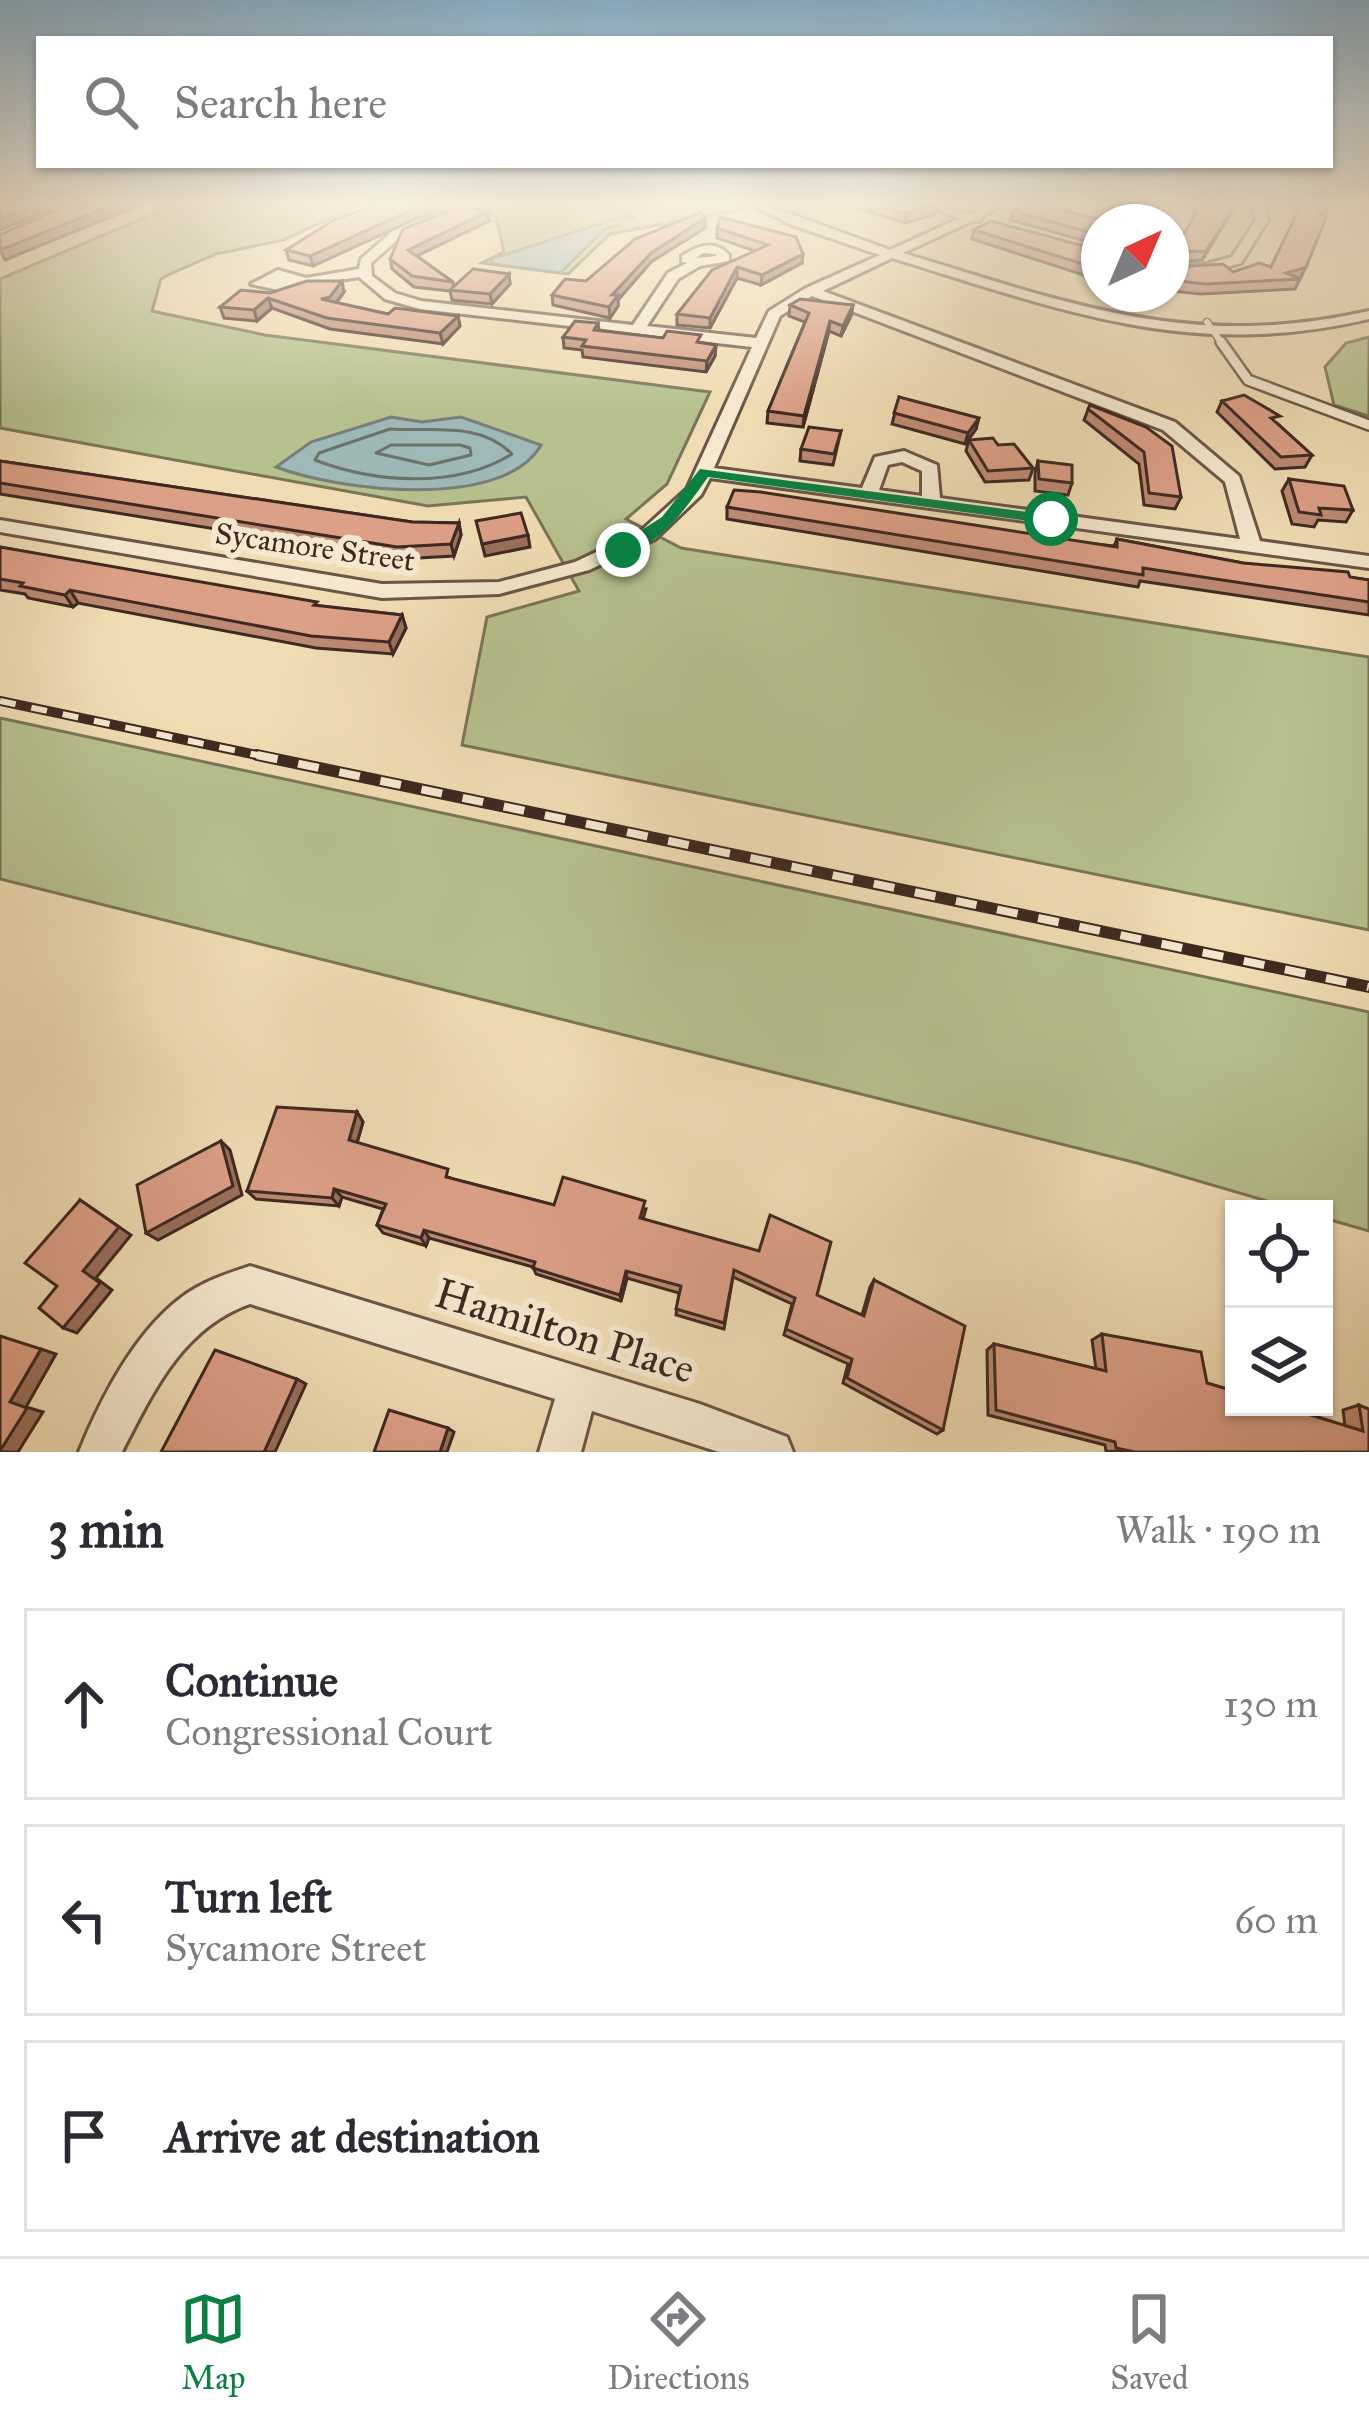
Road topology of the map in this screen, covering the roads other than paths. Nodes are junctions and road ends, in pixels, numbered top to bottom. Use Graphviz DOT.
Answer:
graph roads {
  1 [pos="357,273"];
  2 [pos="365,273"];
  3 [pos="679,273"];
  4 [pos="850,273"];
  5 [pos="960,273"];
  6 [pos="300,279"];
  7 [pos="811,291"];
  8 [pos="1369,299"];
  9 [pos="1369,315"];
  10 [pos="1210,326"];
  11 [pos="637,330"];
  12 [pos="759,343"];
  13 [pos="1369,424"];
  14 [pos="705,472"];
  15 [pos="868,494"];
  16 [pos="931,503"];
  17 [pos="0,526"];
  18 [pos="1252,546"];
  19 [pos="1369,562"];
  20 [pos="578,1388"];
  21 [pos="100,1452"];
  22 [pos="560,1452"];
  23 [pos="772,1452"];
  1 -- 6 [label="street"];
  2 -- 11 [label="street"];
  3 -- 11 [label="street"];
  4 -- 7 [label="street, Sycamore Street"];
  5 -- 10 [label="street"];
  7 -- 12 [label="street, Sycamore Street"];
  7 -- 18 [label="street"];
  8 -- 10 [label="street"];
  9 -- 10 [label="street"];
  10 -- 13 [label="lane"];
  11 -- 12 [label="street"];
  12 -- 14 [label="street, Sycamore Street"];
  14 -- 15 [label="street"];
  14 -- 17 [label="street, Sycamore Street"];
  15 -- 16 [label="street"];
  15 -- 16 [label="street"];
  16 -- 18 [label="street"];
  18 -- 19 [label="street"];
  20 -- 21 [label="street, Hamilton Place"];
  20 -- 22 [label="street"];
  20 -- 23 [label="street, Hamilton Place"];
}
